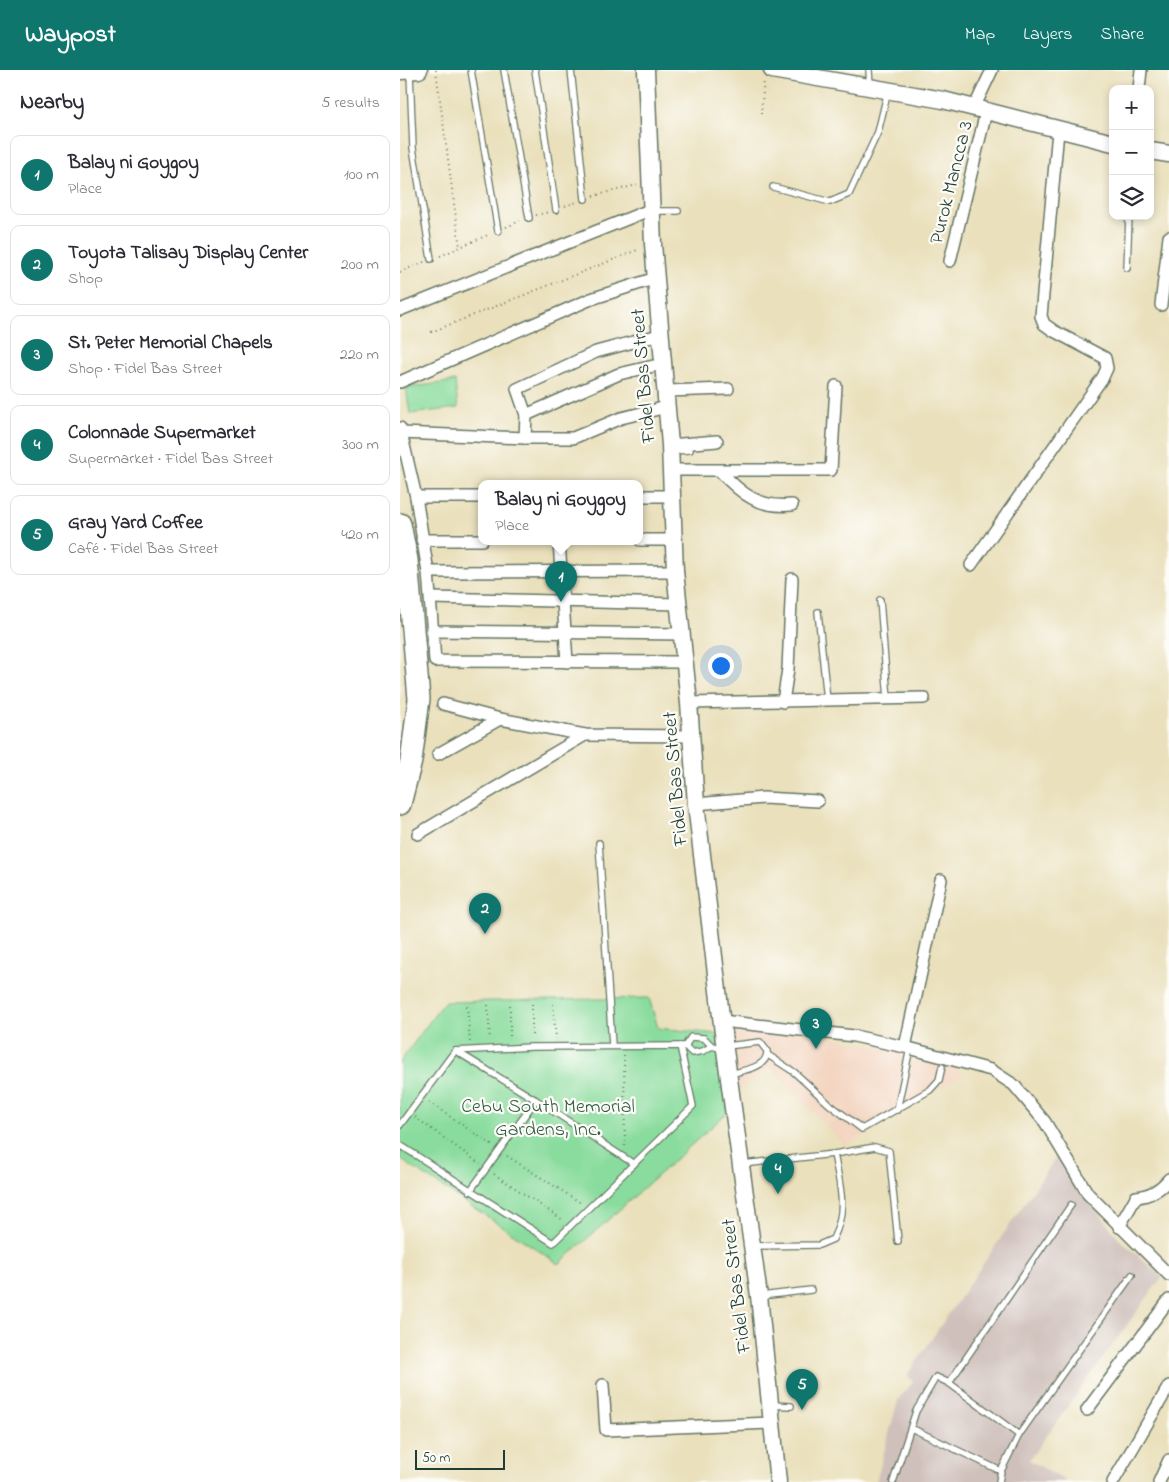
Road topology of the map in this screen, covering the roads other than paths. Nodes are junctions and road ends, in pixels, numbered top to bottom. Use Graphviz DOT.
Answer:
graph roads {
  1 [pos="410,70"];
  2 [pos="419,70"];
  3 [pos="471,70"];
  4 [pos="504,70"];
  5 [pos="535,70"];
  6 [pos="571,70"];
  7 [pos="646,70"];
  8 [pos="869,70"];
  9 [pos="992,70"];
  10 [pos="1141,70"];
  11 [pos="400,71"];
  12 [pos="768,74"];
  13 [pos="1139,85"];
  14 [pos="870,87"];
  15 [pos="888,91"];
  16 [pos="980,110"];
  17 [pos="1058,131"];
  18 [pos="1109,142"];
  19 [pos="1154,152"];
  20 [pos="1169,154"];
  21 [pos="773,187"];
  22 [pos="585,198"];
  23 [pos="556,210"];
  24 [pos="652,210"];
  25 [pos="678,211"];
  26 [pos="529,218"];
  27 [pos="1129,220"];
  28 [pos="498,231"];
  29 [pos="1169,237"];
  30 [pos="431,259"];
  31 [pos="950,261"];
  32 [pos="1127,268"];
  33 [pos="656,278"];
  34 [pos="1161,305"];
  35 [pos="400,310"];
  36 [pos="659,335"];
  37 [pos="662,364"];
  38 [pos="400,382"];
  39 [pos="836,386"];
  40 [pos="728,390"];
  41 [pos="666,391"];
  42 [pos="667,408"];
  43 [pos="526,414"];
  44 [pos="401,430"];
  45 [pos="525,438"];
  46 [pos="717,441"];
  47 [pos="670,448"];
  48 [pos="690,450"];
  49 [pos="670,470"];
  50 [pos="720,471"];
  51 [pos="643,496"];
  52 [pos="671,496"];
  53 [pos="478,497"];
  54 [pos="416,498"];
  55 [pos="792,505"];
  56 [pos="407,526"];
  57 [pos="422,540"];
  58 [pos="478,540"];
  59 [pos="643,540"];
  60 [pos="673,540"];
  61 [pos="559,545"];
  62 [pos="971,565"];
  63 [pos="675,571"];
  64 [pos="428,572"];
  65 [pos="561,572"];
  66 [pos="792,579"];
  67 [pos="431,598"];
  68 [pos="880,600"];
  69 [pos="564,601"];
  70 [pos="678,604"];
  71 [pos="818,612"];
  72 [pos="433,631"];
  73 [pos="565,632"];
  74 [pos="682,634"];
  75 [pos="567,662"];
  76 [pos="684,662"];
  77 [pos="924,698"];
  78 [pos="888,699"];
  79 [pos="827,700"];
  80 [pos="782,702"];
  81 [pos="689,703"];
  82 [pos="443,704"];
  83 [pos="500,719"];
  84 [pos="585,735"];
  85 [pos="690,736"];
  86 [pos="438,754"];
  87 [pos="818,801"];
  88 [pos="400,804"];
  89 [pos="696,804"];
  90 [pos="418,834"];
  91 [pos="599,842"];
  92 [pos="941,880"];
  93 [pos="722,1021"];
  94 [pos="612,1046"];
  95 [pos="683,1046"];
  96 [pos="720,1047"];
  97 [pos="908,1047"];
  98 [pos="456,1051"];
  99 [pos="768,1054"];
  100 [pos="942,1067"];
  101 [pos="728,1075"];
  102 [pos="536,1100"];
  103 [pos="897,1110"];
  104 [pos="400,1125"];
  105 [pos="400,1145"];
  106 [pos="834,1154"];
  107 [pos="634,1164"];
  108 [pos="741,1165"];
  109 [pos="1169,1179"];
  110 [pos="470,1191"];
  111 [pos="1071,1205"];
  112 [pos="1119,1227"];
  113 [pos="898,1241"];
  114 [pos="751,1246"];
  115 [pos="1132,1275"];
  116 [pos="1169,1275"];
  117 [pos="811,1290"];
  118 [pos="759,1296"];
  119 [pos="1169,1300"];
  120 [pos="949,1383"];
  121 [pos="602,1385"];
  122 [pos="1169,1386"];
  123 [pos="770,1404"];
  124 [pos="791,1406"];
  125 [pos="1088,1410"];
  126 [pos="772,1423"];
  127 [pos="910,1428"];
  128 [pos="1019,1435"];
  129 [pos="1169,1460"];
  130 [pos="1001,1471"];
  131 [pos="778,1482"];
  132 [pos="893,1482"];
  133 [pos="999,1482"];
  134 [pos="1112,1482"];
  135 [pos="1159,1482"];
  1 -- 2 [label="street"];
  1 -- 11 [label="street"];
  1 -- 30 [label="lane"];
  3 -- 28 [label="lane"];
  4 -- 26 [label="lane"];
  5 -- 23 [label="lane"];
  6 -- 22 [label="lane"];
  7 -- 24 [label="street, Fidel Bas Street"];
  8 -- 14 [label="lane"];
  9 -- 16 [label="street, Purok Mancca 3"];
  10 -- 13 [label="street"];
  12 -- 14 [label="street"];
  14 -- 15 [label="street"];
  15 -- 16 [label="street"];
  15 -- 21 [label="lane"];
  16 -- 17 [label="street"];
  16 -- 31 [label="street, Purok Mancca 3"];
  17 -- 18 [label="street"];
  17 -- 62 [label="street"];
  19 -- 20 [label="street"];
  24 -- 25 [label="lane"];
  24 -- 33 [label="street, Fidel Bas Street"];
  24 -- 35 [label="street"];
  27 -- 32 [label="lane"];
  29 -- 34 [label="street"];
  33 -- 36 [label="street, Fidel Bas Street"];
  33 -- 38 [label="street"];
  36 -- 37 [label="street, Fidel Bas Street"];
  36 -- 43 [label="street"];
  37 -- 41 [label="street, Fidel Bas Street"];
  37 -- 43 [label="street"];
  39 -- 50 [label="street"];
  40 -- 41 [label="street"];
  41 -- 42 [label="street, Fidel Bas Street"];
  42 -- 45 [label="street"];
  42 -- 47 [label="street, Fidel Bas Street"];
  43 -- 45 [label="street"];
  44 -- 45 [label="street"];
  44 -- 54 [label="street"];
  46 -- 47 [label="street"];
  47 -- 48 [label="lane"];
  47 -- 49 [label="street, Fidel Bas Street"];
  49 -- 50 [label="street"];
  49 -- 52 [label="street, Fidel Bas Street"];
  50 -- 55 [label="street"];
  51 -- 52 [label="street"];
  52 -- 60 [label="street, Fidel Bas Street"];
  53 -- 54 [label="street"];
  54 -- 56 [label="street"];
  56 -- 57 [label="street"];
  56 -- 88 [label="highway"];
  57 -- 58 [label="street"];
  57 -- 64 [label="street"];
  59 -- 60 [label="street"];
  60 -- 63 [label="street, Fidel Bas Street"];
  61 -- 65 [label="street"];
  63 -- 65 [label="street"];
  63 -- 70 [label="street, Fidel Bas Street"];
  64 -- 65 [label="street"];
  64 -- 67 [label="street"];
  65 -- 69 [label="street"];
  66 -- 80 [label="street"];
  67 -- 69 [label="street"];
  67 -- 72 [label="street"];
  68 -- 78 [label="lane"];
  69 -- 70 [label="street"];
  69 -- 73 [label="street"];
  70 -- 74 [label="street, Fidel Bas Street"];
  71 -- 79 [label="lane"];
  72 -- 73 [label="street"];
  72 -- 75 [label="street"];
  73 -- 74 [label="street"];
  73 -- 75 [label="street"];
  74 -- 76 [label="street, Fidel Bas Street"];
  75 -- 76 [label="street"];
  76 -- 81 [label="street, Fidel Bas Street"];
  77 -- 78 [label="street"];
  78 -- 79 [label="street"];
  79 -- 80 [label="street"];
  80 -- 81 [label="street"];
  81 -- 85 [label="street, Fidel Bas Street"];
  82 -- 83 [label="street"];
  83 -- 84 [label="street"];
  83 -- 86 [label="street"];
  84 -- 85 [label="street"];
  84 -- 90 [label="street"];
  85 -- 89 [label="street, Fidel Bas Street"];
  87 -- 89 [label="street"];
  89 -- 93 [label="street, Fidel Bas Street"];
  91 -- 94 [label="lane"];
  92 -- 97 [label="street"];
  93 -- 96 [label="street, Fidel Bas Street"];
  93 -- 97 [label="street"];
  94 -- 95 [label="lane"];
  94 -- 98 [label="lane"];
  95 -- 96 [label="lane"];
  95 -- 96 [label="lane"];
  95 -- 107 [label="lane"];
  96 -- 99 [label="lane"];
  96 -- 101 [label="street, Fidel Bas Street"];
  97 -- 103 [label="lane"];
  97 -- 112 [label="street"];
  98 -- 102 [label="lane"];
  98 -- 104 [label="lane"];
  99 -- 101 [label="lane"];
  99 -- 103 [label="lane"];
  100 -- 103 [label="lane"];
  101 -- 108 [label="street, Fidel Bas Street"];
  102 -- 107 [label="lane"];
  102 -- 110 [label="lane"];
  105 -- 110 [label="lane"];
  106 -- 108 [label="lane"];
  106 -- 113 [label="lane"];
  106 -- 114 [label="lane"];
  107 -- 110 [label="lane"];
  108 -- 114 [label="street, Fidel Bas Street"];
  109 -- 112 [label="street"];
  111 -- 120 [label="lane"];
  112 -- 116 [label="street"];
  114 -- 118 [label="street, Fidel Bas Street"];
  115 -- 128 [label="lane"];
  117 -- 118 [label="lane"];
  118 -- 123 [label="street, Fidel Bas Street"];
  119 -- 125 [label="street"];
  120 -- 127 [label="lane"];
  120 -- 128 [label="lane"];
  121 -- 126 [label="street"];
  122 -- 134 [label="street"];
  123 -- 124 [label="lane"];
  123 -- 126 [label="street, Fidel Bas Street"];
  126 -- 131 [label="street, Fidel Bas Street"];
  127 -- 130 [label="lane"];
  127 -- 132 [label="lane"];
  128 -- 130 [label="lane"];
  129 -- 135 [label="street"];
  130 -- 133 [label="lane"];
}
